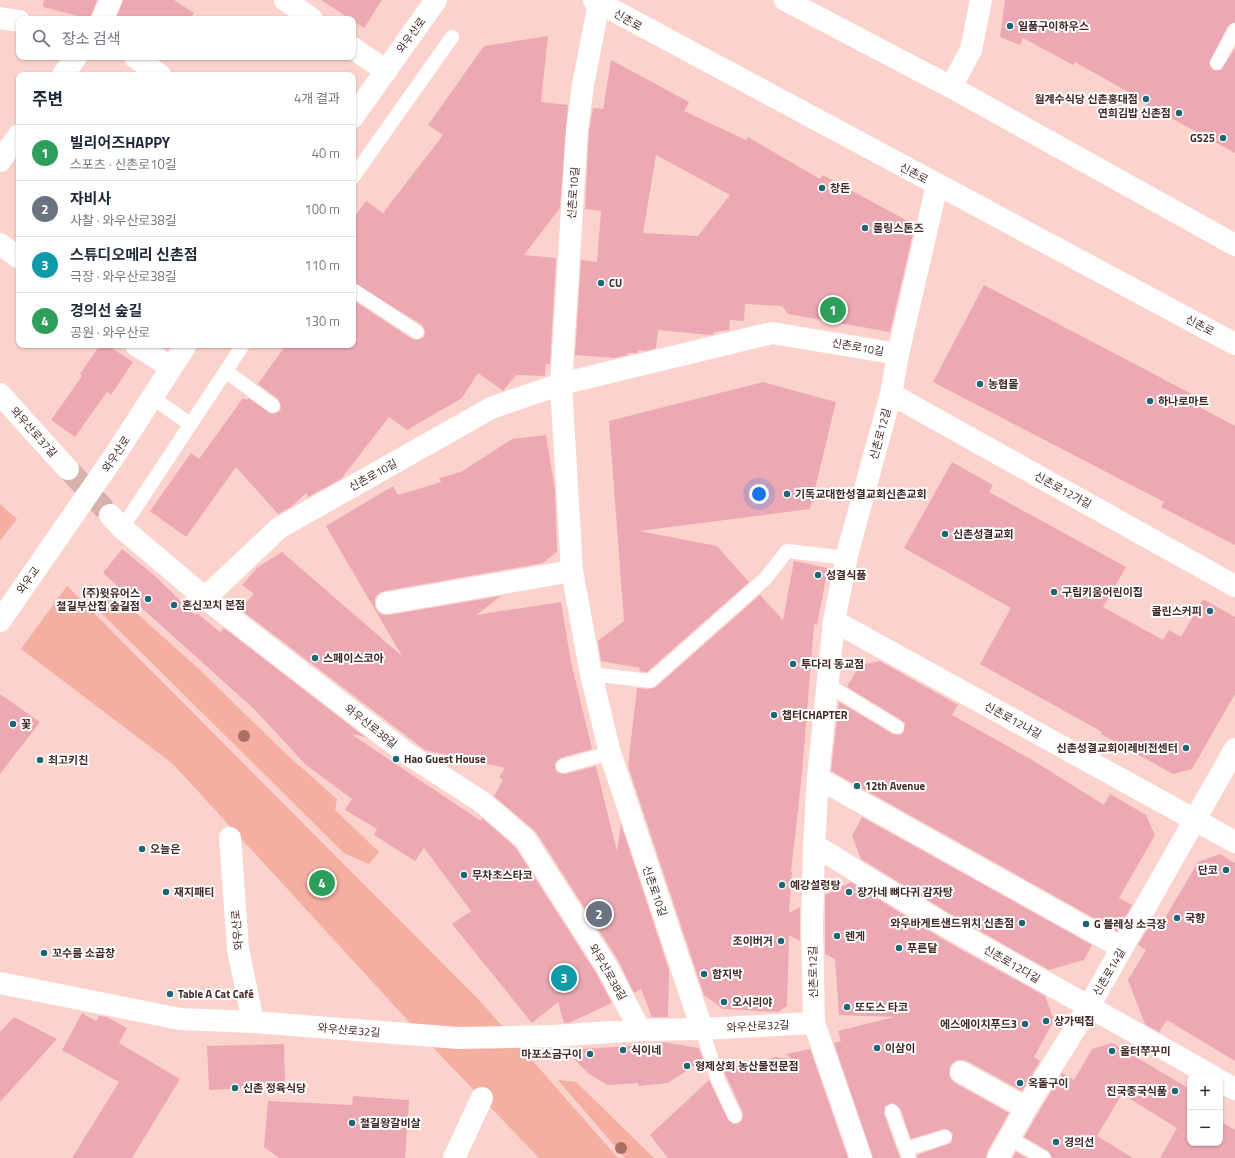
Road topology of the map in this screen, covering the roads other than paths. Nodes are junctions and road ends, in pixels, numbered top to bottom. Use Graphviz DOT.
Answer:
graph roads {
  1 [pos="111,0"];
  2 [pos="285,0"];
  3 [pos="436,0"];
  4 [pos="785,0"];
  5 [pos="981,0"];
  6 [pos="597,2"];
  7 [pos="103,16"];
  8 [pos="308,16"];
  9 [pos="0,18"];
  10 [pos="16,21"];
  11 [pos="1235,30"];
  12 [pos="452,37"];
  13 [pos="356,50"];
  14 [pos="74,60"];
  15 [pos="139,60"];
  16 [pos="1217,63"];
  17 [pos="386,71"];
  18 [pos="65,72"];
  19 [pos="156,72"];
  20 [pos="951,87"];
  21 [pos="356,113"];
  22 [pos="16,139"];
  23 [pos="0,161"];
  24 [pos="356,173"];
  25 [pos="937,185"];
  26 [pos="0,244"];
  27 [pos="1235,245"];
  28 [pos="16,256"];
  29 [pos="356,292"];
  30 [pos="417,332"];
  31 [pos="1235,344"];
  32 [pos="141,348"];
  33 [pos="184,348"];
  34 [pos="241,348"];
  35 [pos="898,354"];
  36 [pos="171,367"];
  37 [pos="227,372"];
  38 [pos="561,384"];
  39 [pos="0,394"];
  40 [pos="891,394"];
  41 [pos="153,398"];
  42 [pos="273,406"];
  43 [pos="190,424"];
  44 [pos="68,469"];
  45 [pos="116,521"];
  46 [pos="57,539"];
  47 [pos="847,558"];
  48 [pos="572,571"];
  49 [pos="1235,586"];
  50 [pos="205,598"];
  51 [pos="387,603"];
  52 [pos="0,621"];
  53 [pos="834,621"];
  54 [pos="591,674"];
  55 [pos="826,684"];
  56 [pos="897,727"];
  57 [pos="1235,749"];
  58 [pos="610,753"];
  59 [pos="563,766"];
  60 [pos="818,778"];
  61 [pos="1194,819"];
  62 [pos="230,838"];
  63 [pos="1235,842"];
  64 [pos="814,845"];
  65 [pos="1122,948"];
  66 [pos="0,983"];
  67 [pos="1088,1008"];
  68 [pos="253,1022"];
  69 [pos="814,1023"];
  70 [pos="702,1029"];
  71 [pos="640,1030"];
  72 [pos="961,1072"];
  73 [pos="1209,1074"];
  74 [pos="1223,1082"];
  75 [pos="1235,1089"];
  76 [pos="482,1098"];
  77 [pos="1026,1108"];
  78 [pos="892,1111"];
  79 [pos="735,1116"];
  80 [pos="945,1137"];
  81 [pos="1009,1138"];
  82 [pos="907,1154"];
  83 [pos="454,1158"];
  84 [pos="861,1158"];
  85 [pos="998,1158"];
  86 [pos="1044,1158"];
  1 -- 7 [label="street"];
  2 -- 8 [label="street"];
  3 -- 17 [label="street, 와우산로"];
  4 -- 20 [label="street"];
  5 -- 20 [label="street"];
  6 -- 25 [label="street, 신촌로"];
  6 -- 38 [label="street, 신촌로10길"];
  9 -- 10 [label="street"];
  11 -- 16 [label="lane"];
  12 -- 24 [label="lane"];
  13 -- 17 [label="street"];
  14 -- 18 [label="street"];
  15 -- 19 [label="street"];
  17 -- 21 [label="street, 와우산로"];
  20 -- 27 [label="street"];
  22 -- 23 [label="street"];
  25 -- 31 [label="street, 신촌로"];
  25 -- 35 [label="street, 신촌로12길"];
  26 -- 28 [label="street"];
  29 -- 30 [label="lane"];
  32 -- 36 [label="street"];
  33 -- 36 [label="street, 와우산로"];
  34 -- 37 [label="lane"];
  35 -- 38 [label="street, 신촌로10길"];
  35 -- 40 [label="street, 신촌로12길"];
  36 -- 41 [label="street, 와우산로"];
  37 -- 42 [label="lane"];
  37 -- 43 [label="lane"];
  38 -- 48 [label="street, 신촌로10길"];
  38 -- 50 [label="street, 신촌로10길"];
  39 -- 44 [label="street, 와우산로37길"];
  40 -- 47 [label="street, 신촌로12길"];
  40 -- 49 [label="street, 신촌로12가길"];
  41 -- 43 [label="lane"];
  41 -- 46 [label="street, 와우산로"];
  43 -- 45 [label="lane"];
  45 -- 50 [label="street, 와우산로38길"];
  46 -- 52 [label="street, 와우교"];
  47 -- 53 [label="street, 신촌로12길"];
  47 -- 54 [label="lane"];
  48 -- 51 [label="street"];
  48 -- 54 [label="street, 신촌로10길"];
  50 -- 71 [label="street, 와우산로38길"];
  53 -- 55 [label="street, 신촌로12길"];
  53 -- 61 [label="street, 신촌로12나길"];
  54 -- 58 [label="street, 신촌로10길"];
  55 -- 56 [label="lane"];
  55 -- 60 [label="street, 신촌로12길"];
  57 -- 61 [label="street, 신촌로14길"];
  58 -- 59 [label="lane"];
  58 -- 70 [label="street, 신촌로10길"];
  60 -- 64 [label="street, 신촌로12길"];
  60 -- 65 [label="street"];
  61 -- 63 [label="street, 신촌로12나길"];
  61 -- 65 [label="street, 신촌로14길"];
  62 -- 68 [label="street, 와우산로"];
  64 -- 67 [label="street, 신촌로12다길"];
  64 -- 69 [label="street, 신촌로12길"];
  65 -- 67 [label="street, 신촌로14길"];
  66 -- 68 [label="street, 와우산로32길"];
  67 -- 73 [label="street, 신촌로12다길"];
  67 -- 77 [label="street, 신촌로14길"];
  68 -- 71 [label="street, 와우산로32길"];
  69 -- 70 [label="street, 와우산로32길"];
  69 -- 84 [label="street, 신촌로12길"];
  70 -- 71 [label="street, 와우산로32길"];
  70 -- 79 [label="lane"];
  72 -- 77 [label="street"];
  74 -- 75 [label="street"];
  76 -- 83 [label="street"];
  77 -- 81 [label="street, 신촌로14길"];
  78 -- 82 [label="lane"];
  80 -- 82 [label="lane"];
  81 -- 85 [label="street, 신촌로14길"];
  81 -- 86 [label="lane"];
}
